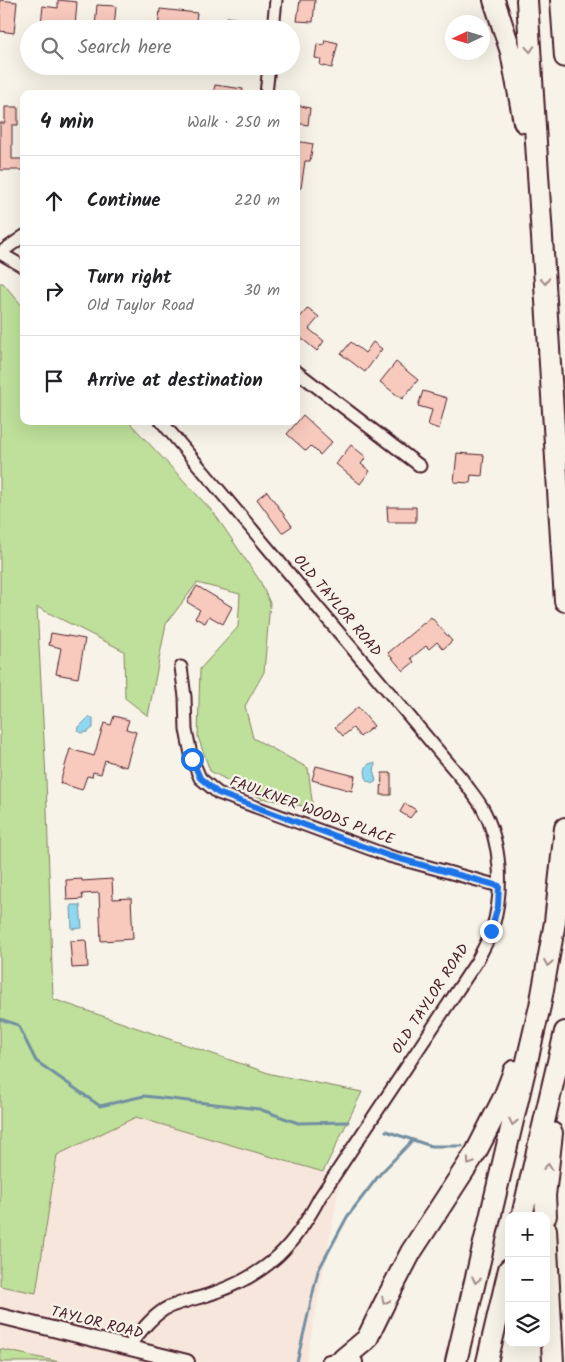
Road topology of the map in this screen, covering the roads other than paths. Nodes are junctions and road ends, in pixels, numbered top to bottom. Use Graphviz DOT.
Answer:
graph roads {
  1 [pos="276,0"];
  2 [pos="494,0"];
  3 [pos="527,0"];
  4 [pos="561,0"];
  5 [pos="274,20"];
  6 [pos="565,57"];
  7 [pos="268,75"];
  8 [pos="266,90"];
  9 [pos="20,239"];
  10 [pos="543,244"];
  11 [pos="0,253"];
  12 [pos="20,265"];
  13 [pos="300,374"];
  14 [pos="164,425"];
  15 [pos="420,466"];
  16 [pos="565,601"];
  17 [pos="181,667"];
  18 [pos="565,828"];
  19 [pos="499,886"];
  20 [pos="540,1006"];
  21 [pos="564,1037"];
  22 [pos="523,1212"];
  23 [pos="546,1212"];
  24 [pos="547,1257"];
  25 [pos="505,1286"];
  26 [pos="0,1316"];
  27 [pos="128,1348"];
  28 [pos="343,1361"];
  29 [pos="187,1362"];
  30 [pos="456,1362"];
  31 [pos="487,1362"];
  32 [pos="553,1362"];
  1 -- 5 [label="street"];
  2 -- 10 [label="highway"];
  3 -- 10 [label="highway, one-way"];
  4 -- 6 [label="highway"];
  7 -- 8 [label="street"];
  9 -- 11 [label="street"];
  10 -- 16 [label="highway, one-way"];
  11 -- 12 [label="street"];
  13 -- 15 [label="street"];
  14 -- 19 [label="street, OLD TAYLOR ROAD"];
  17 -- 19 [label="street, FAULKNER WOODS PLACE"];
  18 -- 20 [label="highway, one-way"];
  19 -- 27 [label="street, OLD TAYLOR ROAD"];
  20 -- 28 [label="highway, one-way"];
  20 -- 30 [label="highway, one-way"];
  21 -- 22 [label="highway"];
  23 -- 21 [label="highway, one-way"];
  24 -- 32 [label="highway"];
  25 -- 31 [label="highway"];
  26 -- 27 [label="street, TAYLOR ROAD"];
  27 -- 29 [label="street, TAYLOR ROAD"];
}
